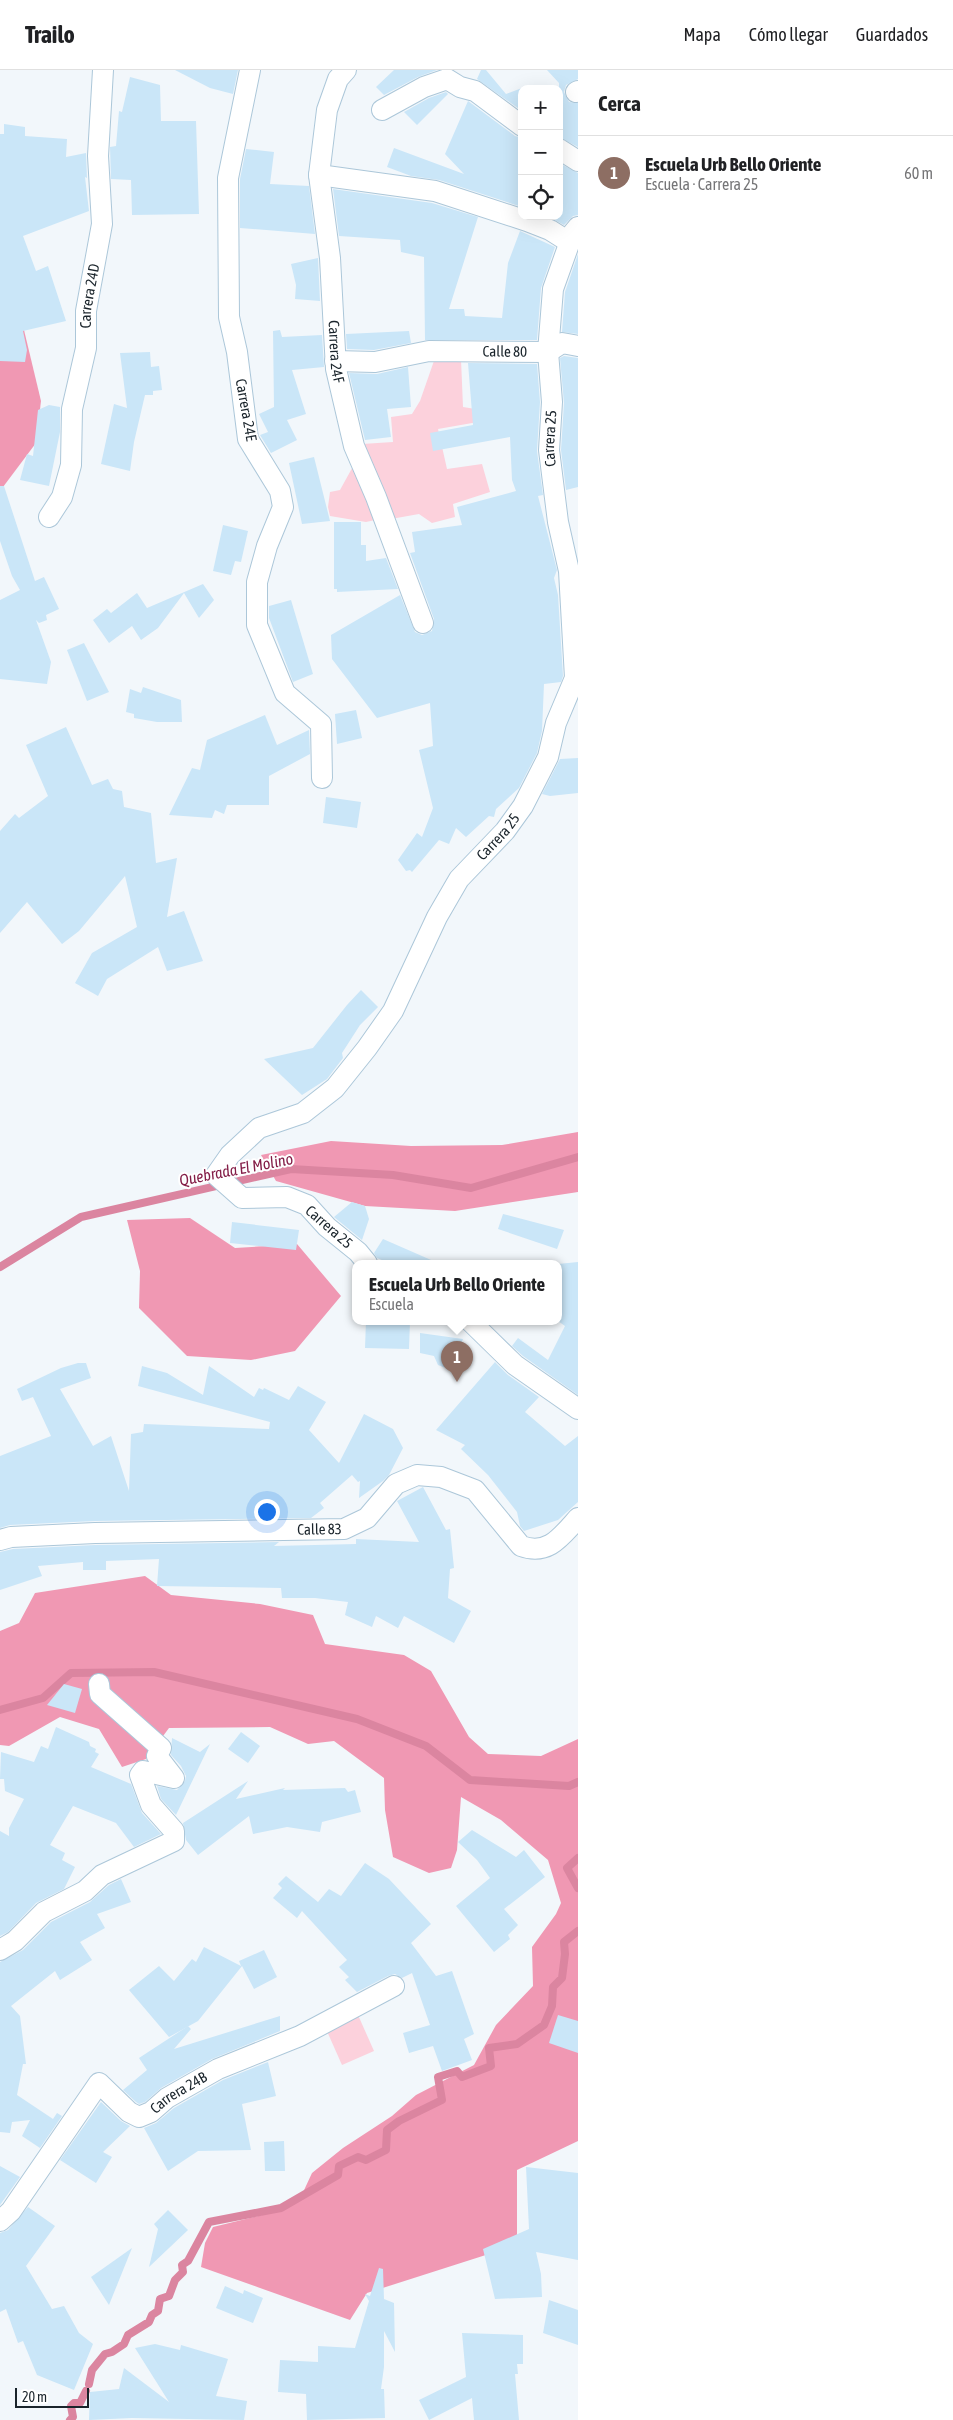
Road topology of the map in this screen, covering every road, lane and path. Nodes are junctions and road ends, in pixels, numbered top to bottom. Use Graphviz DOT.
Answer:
graph roads {
  1 [pos="103,70"];
  2 [pos="250,70"];
  3 [pos="346,70"];
  4 [pos="382,110"];
  5 [pos="518,123"];
  6 [pos="563,152"];
  7 [pos="578,161"];
  8 [pos="319,175"];
  9 [pos="574,235"];
  10 [pos="578,346"];
  11 [pos="548,352"];
  12 [pos="336,361"];
  13 [pos="49,517"];
  14 [pos="574,572"];
  15 [pos="423,623"];
  16 [pos="322,778"];
  17 [pos="365,1260"];
  18 [pos="474,1325"];
  19 [pos="578,1409"];
  20 [pos="578,1518"];
  21 [pos="0,1540"];
  22 [pos="99,1684"];
  23 [pos="0,1950"];
  24 [pos="394,1986"];
  25 [pos="0,2221"];
  1 -- 13 [label="street, Carrera 24D"];
  2 -- 16 [label="street, Carrera 24E"];
  3 -- 8 [label="street, Carrera 24F"];
  4 -- 5 [label="street"];
  6 -- 7 [label="street"];
  8 -- 9 [label="street"];
  8 -- 12 [label="street, Carrera 24F"];
  9 -- 11 [label="street, Carrera 25"];
  10 -- 11 [label="street, Calle 80"];
  11 -- 12 [label="street, Calle 80"];
  11 -- 14 [label="street, Carrera 25"];
  12 -- 15 [label="street, Carrera 24F"];
  14 -- 17 [label="street, Carrera 25"];
  18 -- 19 [label="street"];
  20 -- 21 [label="street, Calle 83"];
  22 -- 23 [label="street"];
  24 -- 25 [label="street, Carrera 24B"];
}
